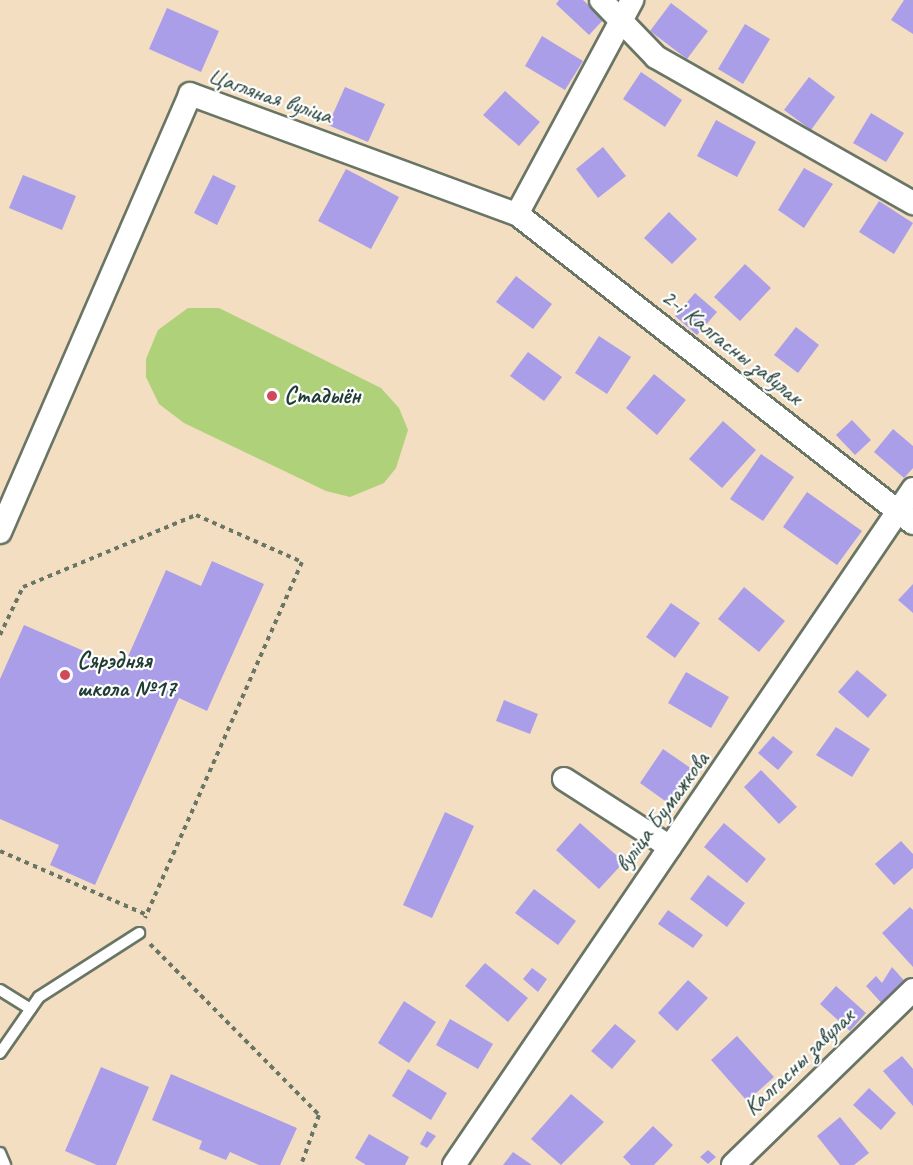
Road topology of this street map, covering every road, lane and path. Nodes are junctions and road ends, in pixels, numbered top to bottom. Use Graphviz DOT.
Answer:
graph roads {
  1 [pos="601,0"];
  2 [pos="632,0"];
  3 [pos="620,23"];
  4 [pos="913,203"];
  5 [pos="517,214"];
  6 [pos="913,489"];
  7 [pos="906,517"];
  8 [pos="0,532"];
  9 [pos="0,635"];
  10 [pos="564,779"];
  11 [pos="670,847"];
  12 [pos="0,851"];
  13 [pos="147,915"];
  14 [pos="139,933"];
  15 [pos="0,990"];
  16 [pos="910,998"];
  17 [pos="30,1009"];
  18 [pos="0,1053"];
  19 [pos="0,1154"];
  20 [pos="5,1165"];
  21 [pos="301,1165"];
  22 [pos="454,1165"];
  23 [pos="733,1165"];
  1 -- 3 [label="street"];
  2 -- 3 [label="street"];
  3 -- 4 [label="street"];
  3 -- 5 [label="street"];
  5 -- 7 [label="street, 2-і Калгасны завулак"];
  5 -- 8 [label="street, Цагляная вуліца"];
  6 -- 7 [label="street, вуліца Бумажкова"];
  7 -- 11 [label="street, вуліца Бумажкова"];
  9 -- 13 [label="path"];
  10 -- 11 [label="street"];
  11 -- 22 [label="street, вуліца Бумажкова"];
  12 -- 13 [label="path"];
  13 -- 14 [label="path"];
  14 -- 17 [label="lane"];
  14 -- 21 [label="path"];
  15 -- 17 [label="lane"];
  16 -- 23 [label="street, Калгасны завулак"];
  17 -- 18 [label="lane"];
  19 -- 20 [label="lane"];
}
